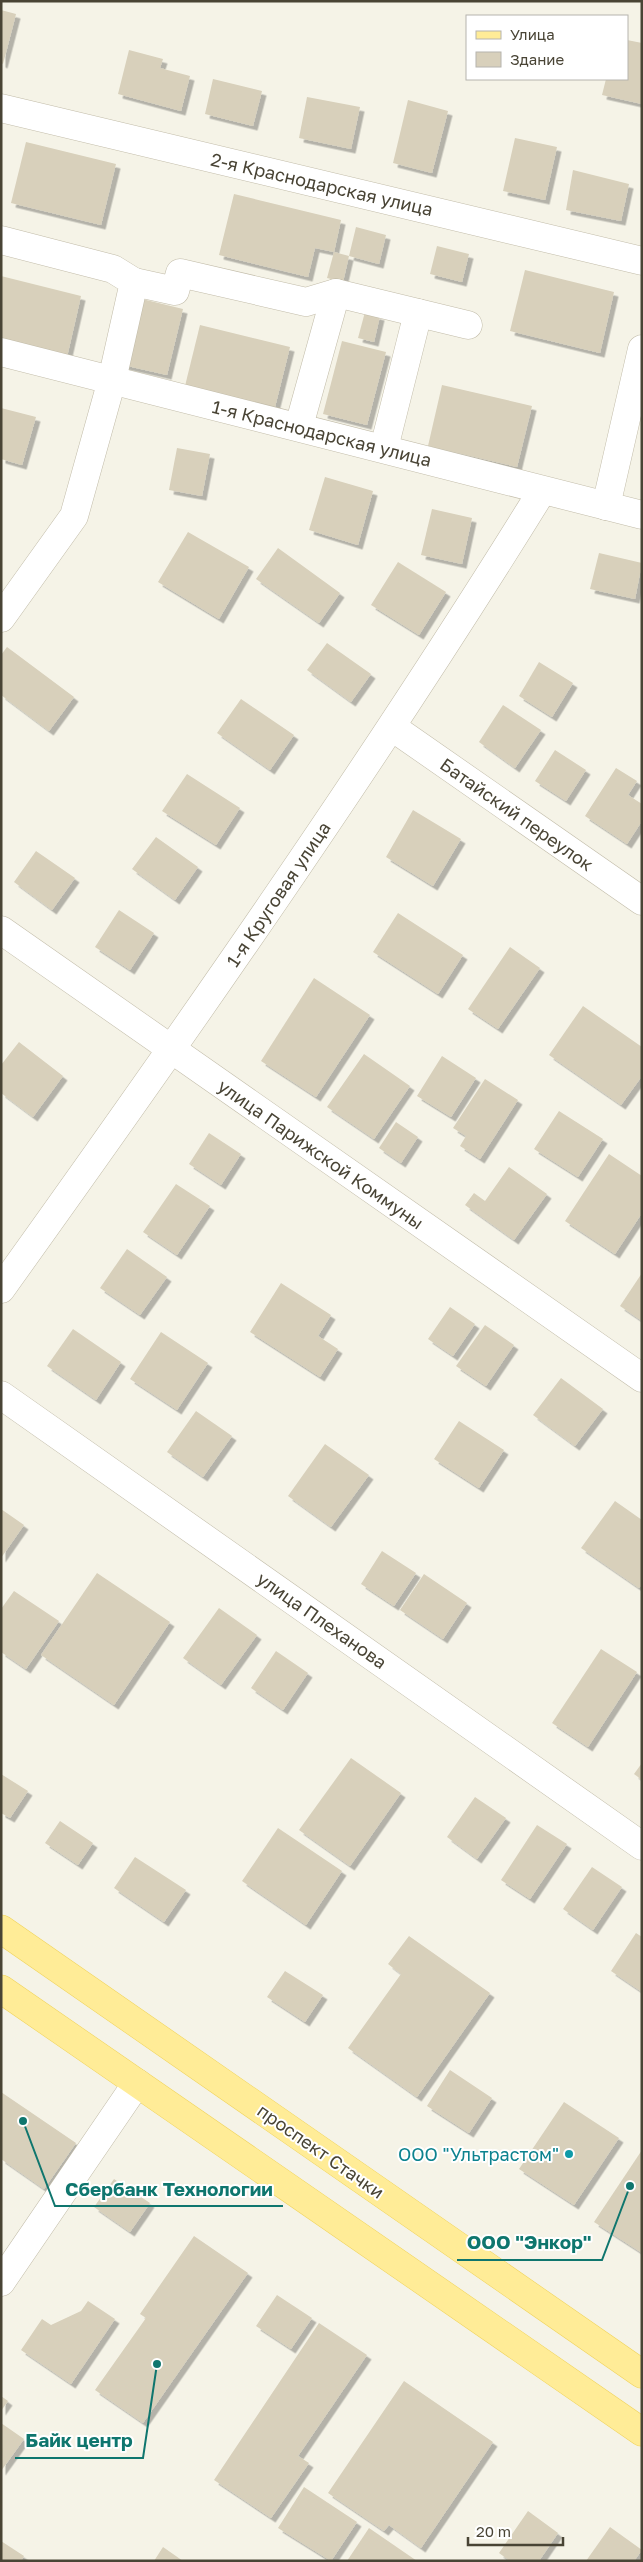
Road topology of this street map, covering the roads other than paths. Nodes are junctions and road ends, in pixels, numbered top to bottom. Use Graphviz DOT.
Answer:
graph roads {
  1 [pos="1,108"];
  2 [pos="1,240"];
  3 [pos="642,261"];
  4 [pos="134,282"];
  5 [pos="336,293"];
  6 [pos="418,313"];
  7 [pos="468,325"];
  8 [pos="642,350"];
  9 [pos="1,352"];
  10 [pos="112,380"];
  11 [pos="298,426"];
  12 [pos="384,448"];
  13 [pos="542,491"];
  14 [pos="606,506"];
  15 [pos="642,515"];
  16 [pos="1,618"];
  17 [pos="392,727"];
  18 [pos="642,900"];
  19 [pos="1,930"];
  20 [pos="172,1050"];
  21 [pos="1,1289"];
  22 [pos="642,1378"];
  23 [pos="1,1395"];
  24 [pos="642,1846"];
  25 [pos="1,1929"];
  26 [pos="1,1989"];
  27 [pos="137,2083"];
  28 [pos="1,2282"];
  29 [pos="642,2374"];
  30 [pos="642,2432"];
  1 -- 3 [label="street, 2-я Краснодарская улица"];
  2 -- 4 [label="street"];
  4 -- 5 [label="street"];
  4 -- 10 [label="street"];
  5 -- 6 [label="street"];
  5 -- 11 [label="street"];
  6 -- 7 [label="street"];
  6 -- 12 [label="street"];
  8 -- 14 [label="street"];
  9 -- 10 [label="street, 1-я Краснодарская улица"];
  10 -- 11 [label="street, 1-я Краснодарская улица"];
  10 -- 16 [label="street"];
  11 -- 12 [label="street, 1-я Краснодарская улица"];
  12 -- 13 [label="street, 1-я Краснодарская улица"];
  13 -- 14 [label="street, 1-я Краснодарская улица"];
  13 -- 17 [label="street, 1-я Круговая улица"];
  14 -- 15 [label="street, 1-я Краснодарская улица"];
  17 -- 18 [label="street, Батайский переулок"];
  17 -- 20 [label="street, 1-я Круговая улица"];
  19 -- 20 [label="street, улица Парижской Коммуны"];
  20 -- 21 [label="street, 1-я Круговая улица"];
  20 -- 22 [label="street, улица Парижской Коммуны"];
  23 -- 24 [label="street, улица Плеханова"];
  25 -- 29 [label="main road, проспект Стачки"];
  26 -- 27 [label="main road"];
  27 -- 28 [label="street"];
  27 -- 30 [label="main road"];
}
